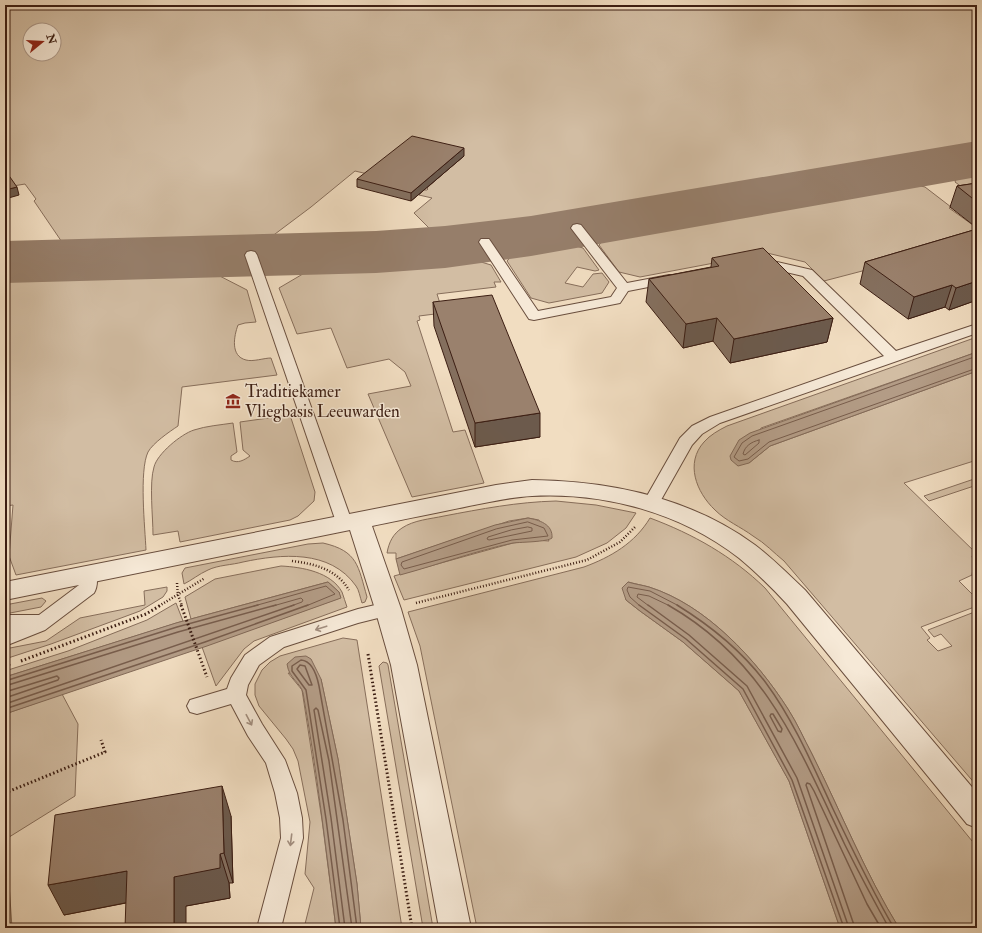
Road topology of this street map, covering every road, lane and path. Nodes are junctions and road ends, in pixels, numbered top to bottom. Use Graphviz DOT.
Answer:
graph roads {
  1 [pos="577,228"];
  2 [pos="485,242"];
  3 [pos="251,255"];
  4 [pos="746,265"];
  5 [pos="685,276"];
  6 [pos="624,288"];
  7 [pos="977,328"];
  8 [pos="894,357"];
  9 [pos="651,503"];
  10 [pos="351,521"];
  11 [pos="288,561"];
  12 [pos="88,574"];
  13 [pos="212,574"];
  14 [pos="5,591"];
  15 [pos="388,609"];
  16 [pos="183,610"];
  17 [pos="358,616"];
  18 [pos="5,622"];
  19 [pos="43,622"];
  20 [pos="5,640"];
  21 [pos="201,658"];
  22 [pos="5,666"];
  23 [pos="236,695"];
  24 [pos="197,706"];
  25 [pos="101,740"];
  26 [pos="5,793"];
  27 [pos="977,815"];
  28 [pos="269,928"];
  29 [pos="412,928"];
  30 [pos="455,928"];
  1 -- 6 [label="lane"];
  2 -- 6 [label="lane"];
  3 -- 10 [label="lane"];
  4 -- 8 [label="lane"];
  5 -- 6 [label="lane"];
  7 -- 8 [label="lane"];
  8 -- 9 [label="lane"];
  9 -- 10 [label="street"];
  9 -- 15 [label="path"];
  9 -- 27 [label="street"];
  10 -- 12 [label="street"];
  10 -- 15 [label="street"];
  11 -- 17 [label="path"];
  12 -- 14 [label="street"];
  12 -- 19 [label="lane"];
  13 -- 22 [label="path"];
  15 -- 17 [label="lane"];
  15 -- 30 [label="street"];
  16 -- 21 [label="path"];
  17 -- 23 [label="lane, one-way"];
  17 -- 29 [label="path"];
  18 -- 19 [label="lane"];
  19 -- 20 [label="lane"];
  23 -- 24 [label="lane"];
  23 -- 28 [label="lane, one-way"];
  25 -- 26 [label="path"];
}
